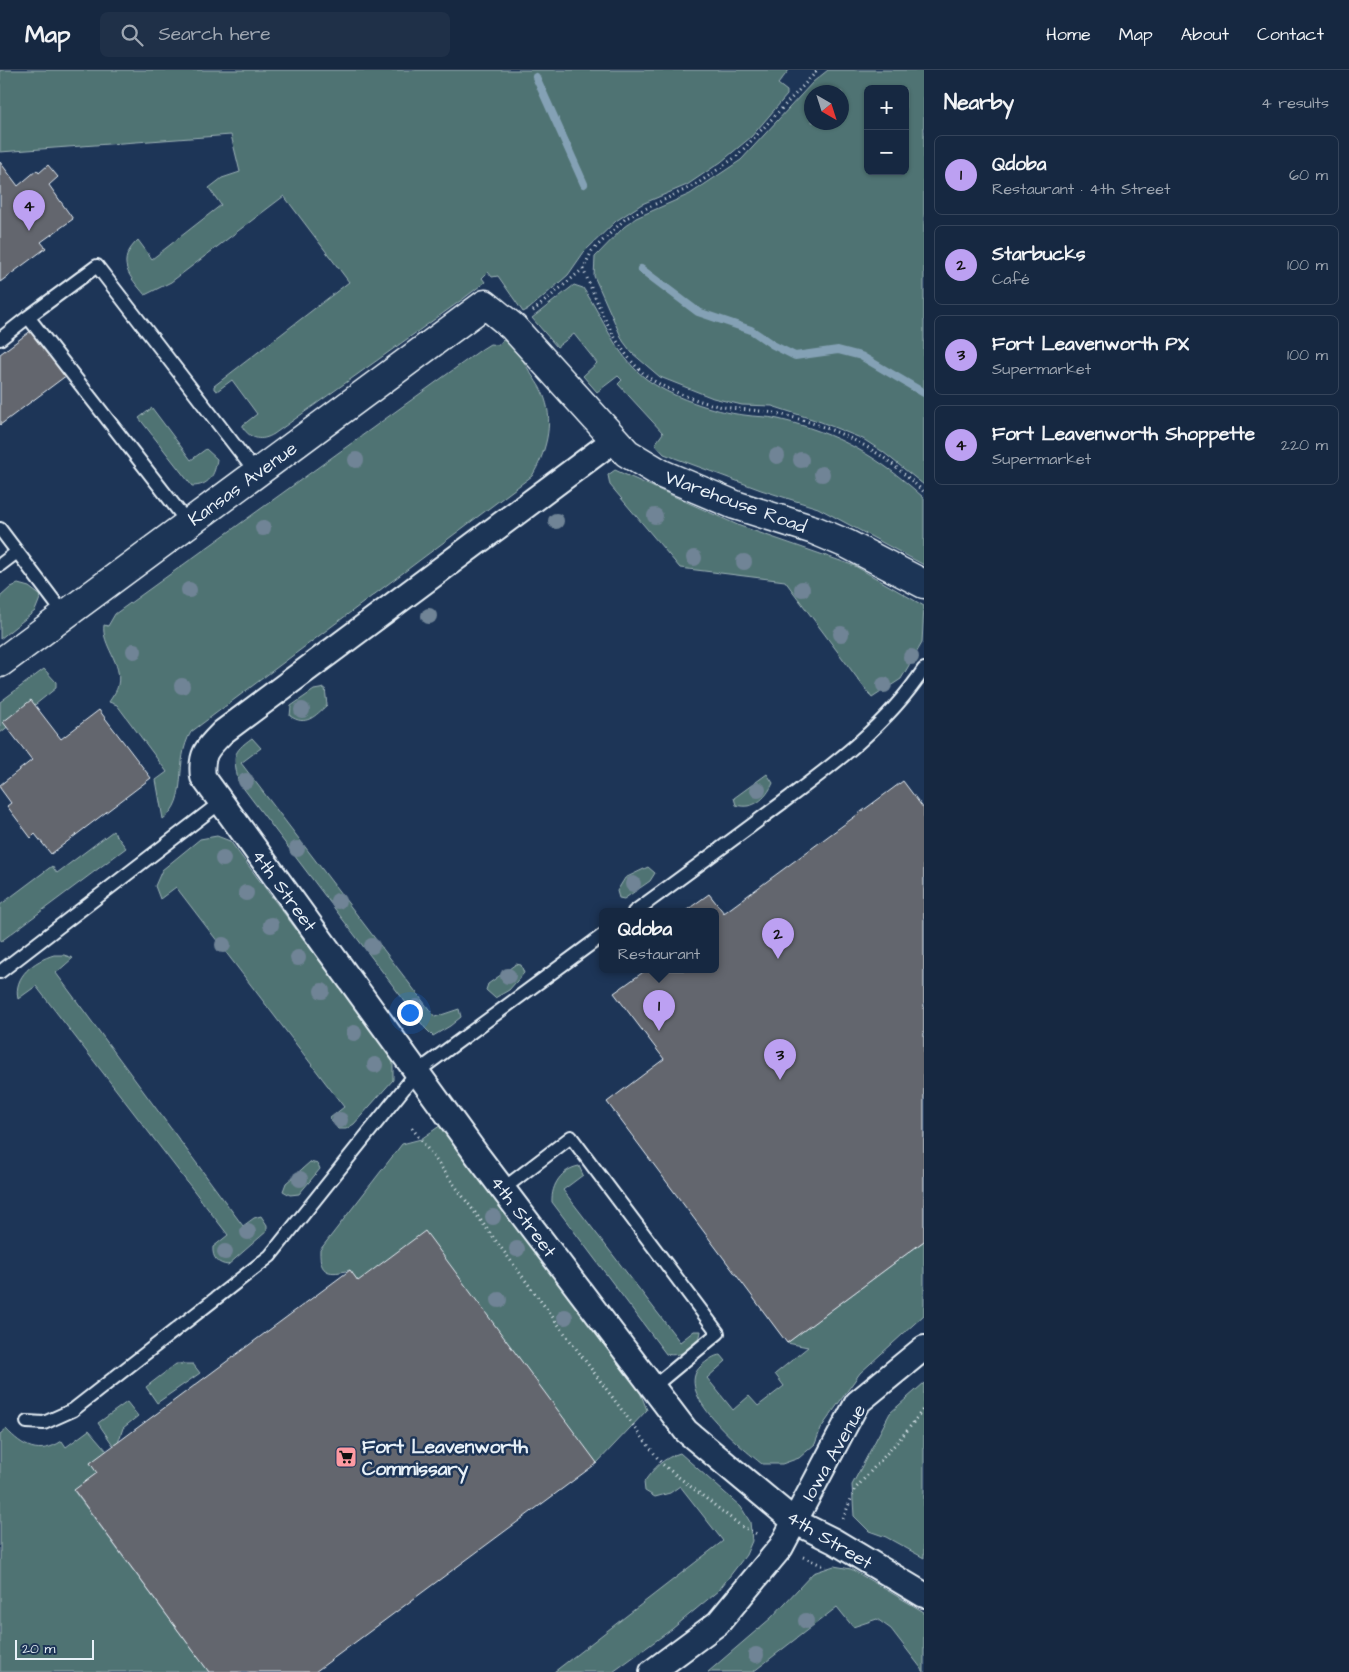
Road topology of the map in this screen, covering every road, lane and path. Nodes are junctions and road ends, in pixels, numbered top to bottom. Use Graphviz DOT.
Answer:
graph roads {
  1 [pos="818,70"];
  2 [pos="583,269"];
  3 [pos="485,304"];
  4 [pos="28,317"];
  5 [pos="513,327"];
  6 [pos="0,339"];
  7 [pos="614,440"];
  8 [pos="256,473"];
  9 [pos="924,492"];
  10 [pos="188,523"];
  11 [pos="0,529"];
  12 [pos="17,552"];
  13 [pos="0,565"];
  14 [pos="924,584"];
  15 [pos="64,614"];
  16 [pos="0,663"];
  17 [pos="924,669"];
  18 [pos="919,689"];
  19 [pos="221,802"];
  20 [pos="639,908"];
  21 [pos="599,938"];
  22 [pos="0,972"];
  23 [pos="417,1072"];
  24 [pos="504,1189"];
  25 [pos="924,1348"];
  26 [pos="653,1387"];
  27 [pos="26,1422"];
  28 [pos="794,1520"];
  29 [pos="924,1595"];
  30 [pos="652,1672"];
  1 -- 2 [label="path"];
  2 -- 5 [label="path"];
  2 -- 9 [label="path"];
  3 -- 5 [label="street, Warehouse Road"];
  3 -- 8 [label="street, Kansas Avenue"];
  4 -- 6 [label="lane"];
  4 -- 8 [label="lane"];
  4 -- 10 [label="lane"];
  5 -- 7 [label="street, Warehouse Road"];
  7 -- 14 [label="street, Warehouse Road"];
  7 -- 19 [label="street, 4th Street"];
  8 -- 10 [label="street, Kansas Avenue"];
  10 -- 15 [label="street, Kansas Avenue"];
  11 -- 12 [label="lane"];
  12 -- 13 [label="lane"];
  12 -- 15 [label="lane"];
  15 -- 16 [label="street, Kansas Avenue"];
  17 -- 18 [label="lane"];
  18 -- 20 [label="lane"];
  19 -- 22 [label="lane"];
  19 -- 23 [label="street, 4th Street"];
  21 -- 23 [label="lane"];
  23 -- 24 [label="street, 4th Street"];
  23 -- 27 [label="lane"];
  24 -- 26 [label="street, 4th Street"];
  24 -- 26 [label="lane"];
  25 -- 28 [label="street, Iowa Avenue"];
  26 -- 28 [label="street, 4th Street"];
  28 -- 29 [label="street, 4th Street"];
  28 -- 30 [label="street, Iowa Avenue"];
}
